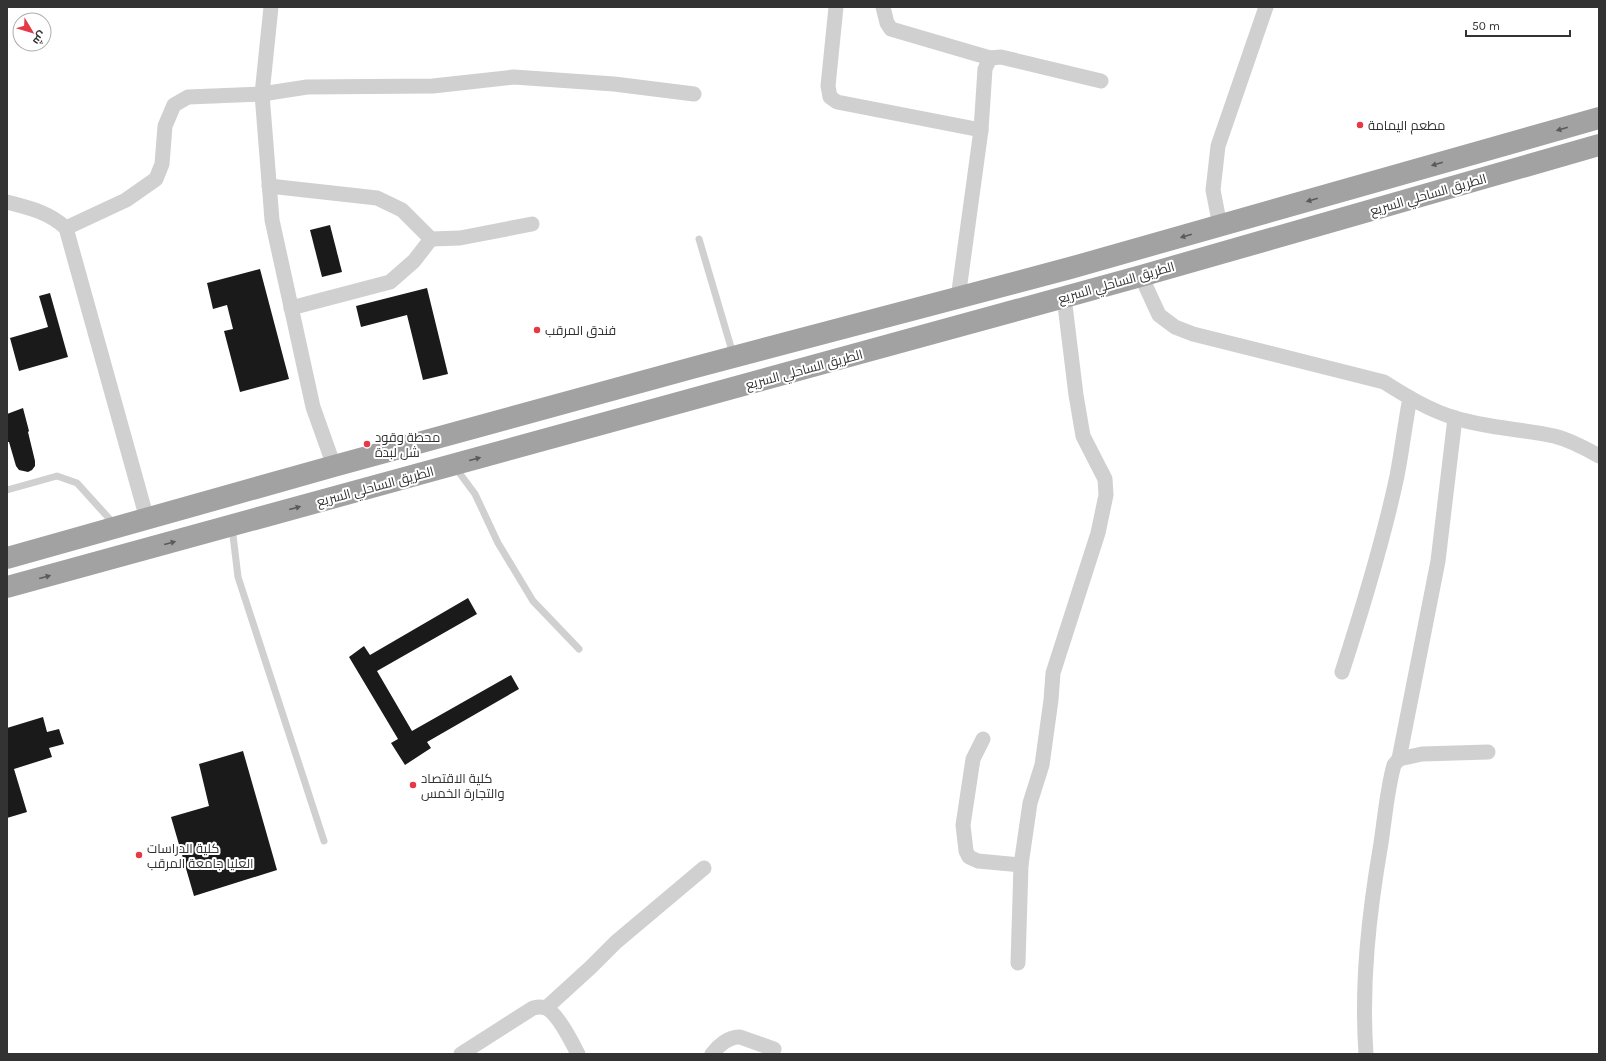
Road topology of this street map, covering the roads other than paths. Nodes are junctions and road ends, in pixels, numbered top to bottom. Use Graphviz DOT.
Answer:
graph roads {
  1 [pos="836,7"];
  2 [pos="883,7"];
  3 [pos="1266,7"];
  4 [pos="275,8"];
  5 [pos="990,58"];
  6 [pos="1101,81"];
  7 [pos="262,94"];
  8 [pos="694,94"];
  9 [pos="1599,118"];
  10 [pos="981,130"];
  11 [pos="1599,145"];
  12 [pos="270,186"];
  13 [pos="7,202"];
  14 [pos="532,224"];
  15 [pos="1220,226"];
  16 [pos="66,228"];
  17 [pos="431,239"];
  18 [pos="699,239"];
  19 [pos="1141,276"];
  20 [pos="1064,297"];
  21 [pos="958,298"];
  22 [pos="291,308"];
  23 [pos="734,357"];
  24 [pos="1410,398"];
  25 [pos="1455,418"];
  26 [pos="1599,456"];
  27 [pos="453,465"];
  28 [pos="334,466"];
  29 [pos="7,490"];
  30 [pos="147,519"];
  31 [pos="232,526"];
  32 [pos="118,527"];
  33 [pos="7,558"];
  34 [pos="7,587"];
  35 [pos="579,649"];
  36 [pos="1342,672"];
  37 [pos="983,738"];
  38 [pos="1488,752"];
  39 [pos="1399,759"];
  40 [pos="324,841"];
  41 [pos="1021,865"];
  42 [pos="704,868"];
  43 [pos="1018,963"];
  44 [pos="546,1008"];
  45 [pos="774,1050"];
  46 [pos="462,1054"];
  47 [pos="578,1054"];
  48 [pos="712,1054"];
  49 [pos="1366,1054"];
  1 -- 10 [label="street"];
  2 -- 5 [label="street"];
  3 -- 15 [label="street"];
  4 -- 7 [label="street"];
  5 -- 6 [label="street"];
  5 -- 10 [label="street"];
  7 -- 8 [label="street"];
  7 -- 12 [label="street"];
  7 -- 16 [label="street"];
  9 -- 15 [label="highway, الطريق الساحلي السريع, one-way"];
  10 -- 21 [label="street"];
  11 -- 19 [label="highway, الطريق الساحلي السريع"];
  12 -- 17 [label="street"];
  12 -- 22 [label="street"];
  13 -- 16 [label="street"];
  14 -- 17 [label="street"];
  15 -- 21 [label="highway, الطريق الساحلي السريع, one-way"];
  16 -- 30 [label="street"];
  17 -- 22 [label="street"];
  18 -- 23 [label="lane"];
  19 -- 20 [label="highway, الطريق الساحلي السريع"];
  19 -- 24 [label="street"];
  27 -- 20 [label="highway, الطريق الساحلي السريع, one-way"];
  20 -- 41 [label="street"];
  21 -- 23 [label="highway, الطريق الساحلي السريع"];
  22 -- 28 [label="street"];
  23 -- 28 [label="highway, الطريق الساحلي السريع"];
  24 -- 25 [label="street"];
  24 -- 36 [label="street"];
  25 -- 26 [label="street"];
  25 -- 39 [label="street"];
  31 -- 27 [label="highway, الطريق الساحلي السريع, one-way"];
  27 -- 35 [label="lane"];
  28 -- 30 [label="highway, الطريق الساحلي السريع"];
  29 -- 32 [label="lane"];
  30 -- 32 [label="highway, الطريق الساحلي السريع"];
  34 -- 31 [label="highway, الطريق الساحلي السريع, one-way"];
  31 -- 40 [label="lane"];
  32 -- 33 [label="highway, الطريق الساحلي السريع"];
  37 -- 41 [label="street"];
  38 -- 39 [label="street"];
  39 -- 49 [label="street"];
  41 -- 43 [label="street"];
  42 -- 44 [label="street"];
  44 -- 46 [label="street"];
  44 -- 47 [label="street"];
  45 -- 48 [label="street"];
}
